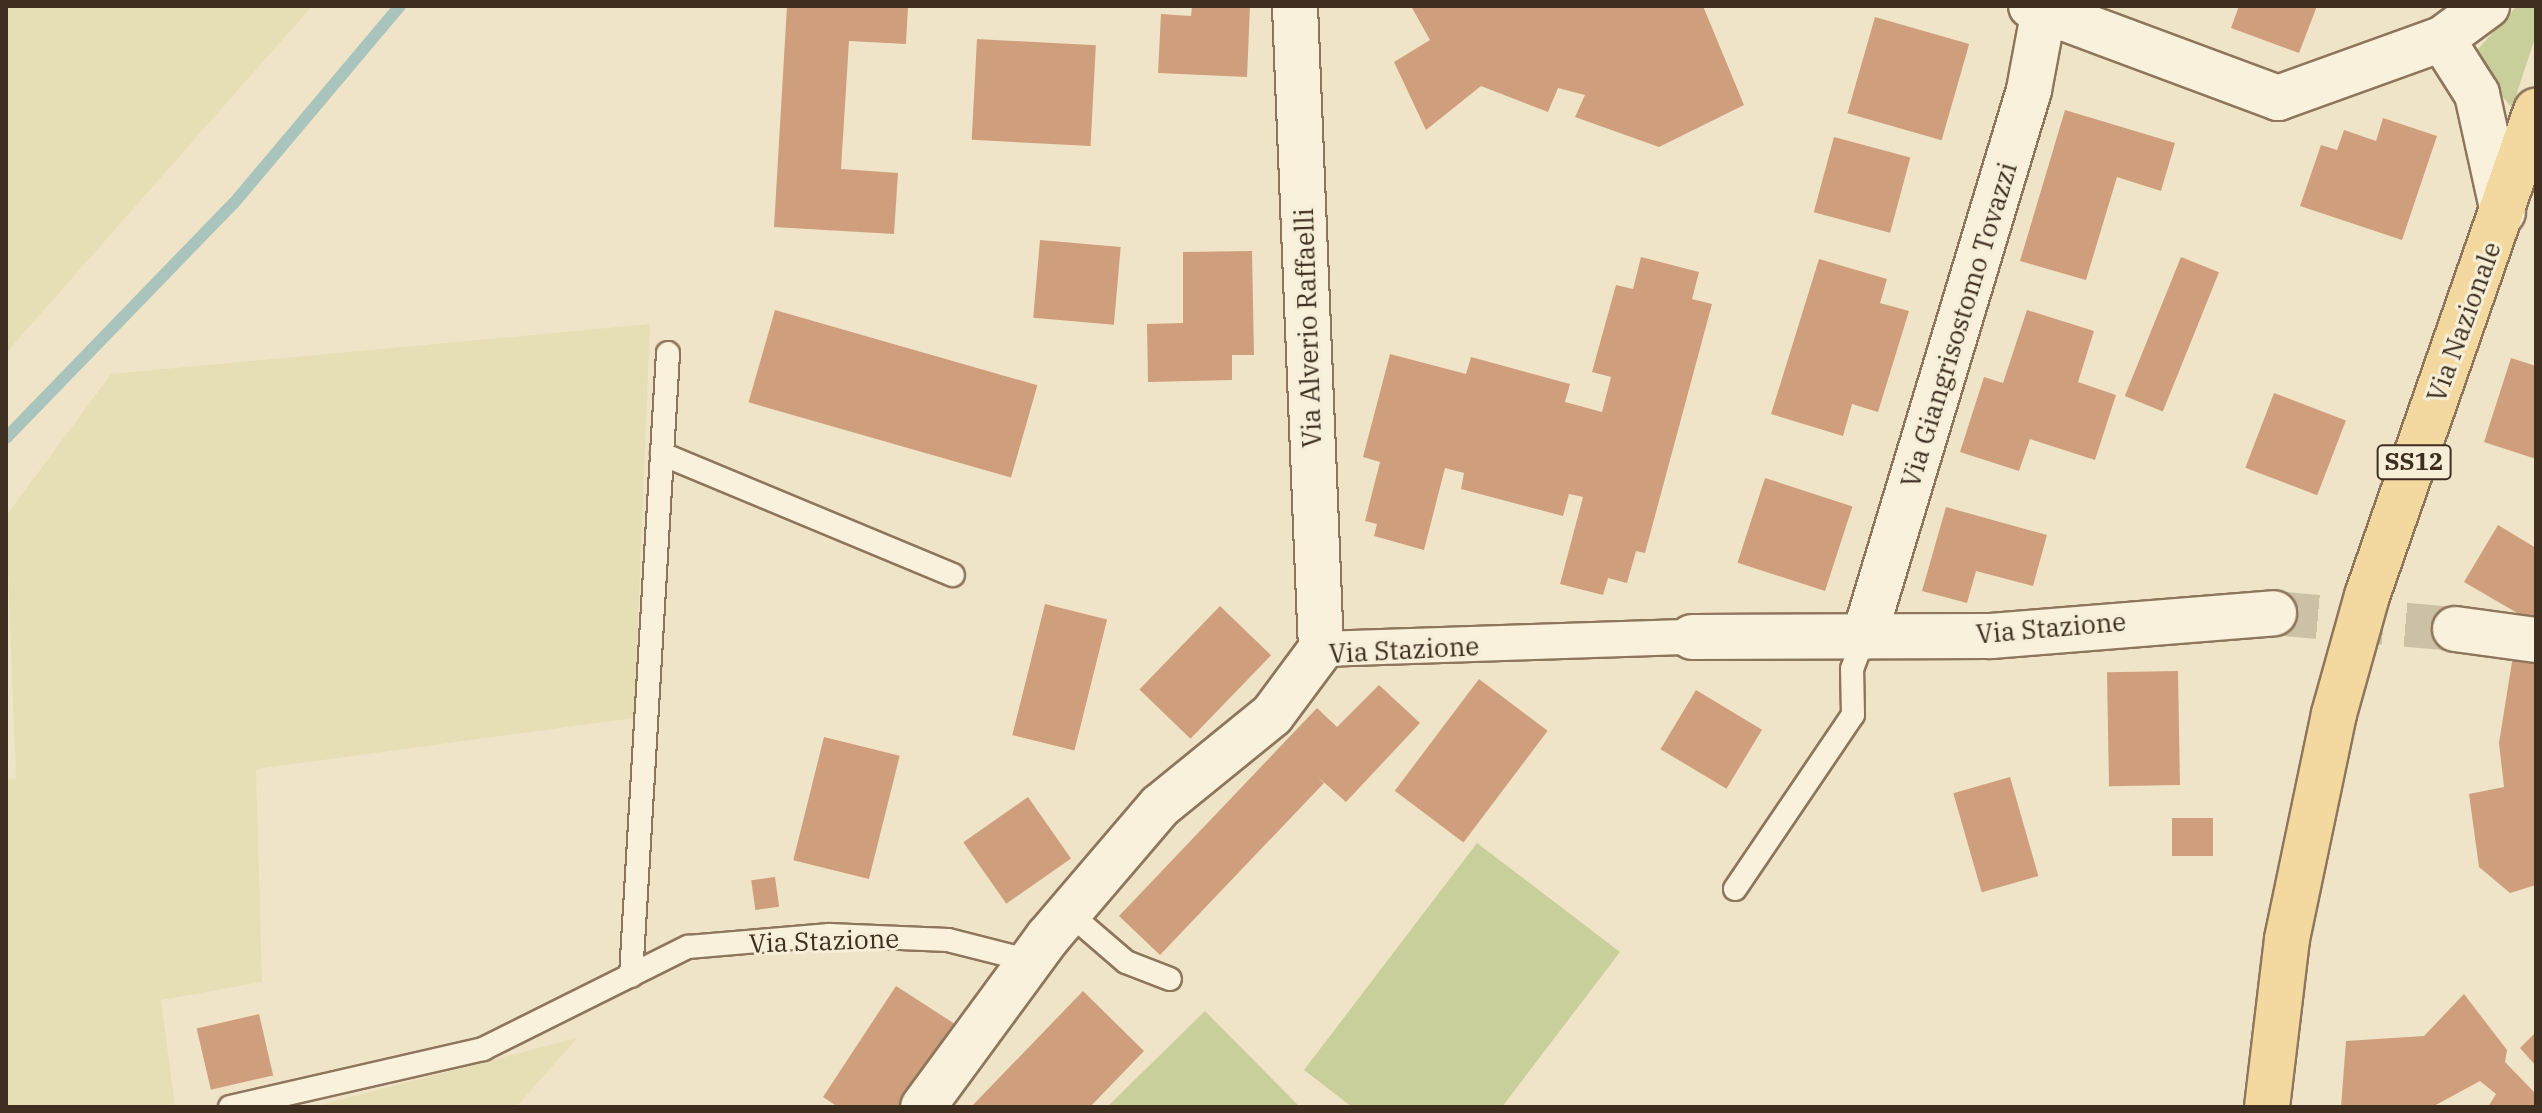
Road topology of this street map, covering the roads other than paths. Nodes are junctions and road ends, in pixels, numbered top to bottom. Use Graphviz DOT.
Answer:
graph roads {
  1 [pos="1295,6"];
  2 [pos="2487,6"];
  3 [pos="2038,8"];
  4 [pos="2442,39"];
  5 [pos="2536,111"];
  6 [pos="2503,212"];
  7 [pos="668,353"];
  8 [pos="662,454"];
  9 [pos="953,575"];
  10 [pos="2274,613"];
  11 [pos="2455,629"];
  12 [pos="1692,637"];
  13 [pos="1864,637"];
  14 [pos="2536,640"];
  15 [pos="1321,649"];
  16 [pos="1735,889"];
  17 [pos="1069,913"];
  18 [pos="1031,961"];
  19 [pos="631,976"];
  20 [pos="1170,979"];
  21 [pos="230,1107"];
  22 [pos="923,1107"];
  23 [pos="2267,1107"];
  1 -- 15 [label="street, Via Alverio Raffaelli"];
  2 -- 4 [label="street"];
  3 -- 4 [label="street"];
  3 -- 13 [label="street, Via Giangrisostomo Tovazzi"];
  4 -- 6 [label="street"];
  5 -- 6 [label="main road, Via Nazionale / SS12"];
  6 -- 23 [label="main road, Via Nazionale / SS12"];
  7 -- 8 [label="lane"];
  8 -- 9 [label="lane"];
  8 -- 19 [label="lane"];
  10 -- 13 [label="street, Via Stazione"];
  11 -- 14 [label="street"];
  12 -- 13 [label="street, Via Stazione"];
  12 -- 15 [label="street, Via Stazione"];
  13 -- 16 [label="lane"];
  15 -- 17 [label="street, Via Stazione"];
  17 -- 18 [label="street, Via Stazione"];
  17 -- 20 [label="lane"];
  18 -- 19 [label="lane, Via Stazione"];
  18 -- 22 [label="street"];
  19 -- 21 [label="lane, Via Stazione"];
}
